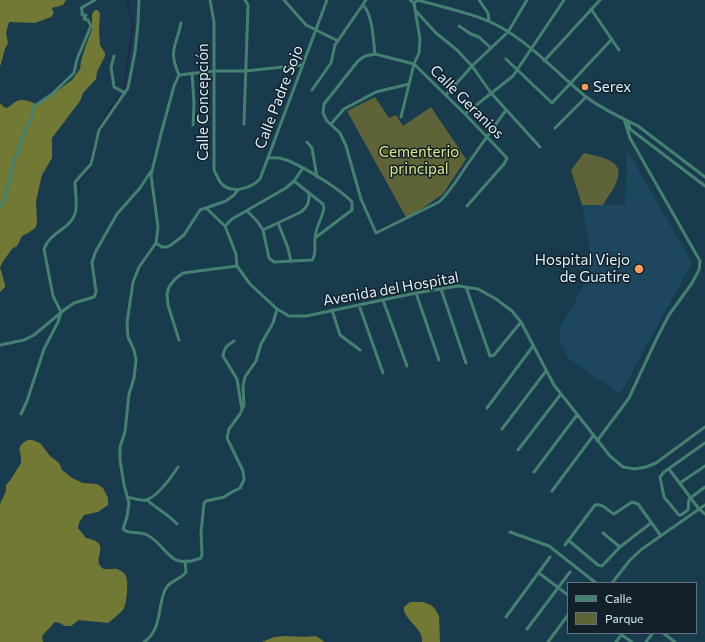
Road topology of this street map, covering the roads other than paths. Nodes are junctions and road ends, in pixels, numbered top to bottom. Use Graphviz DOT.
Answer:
graph roads {
  1 [pos="95,0"];
  2 [pos="139,0"];
  3 [pos="210,0"];
  4 [pos="245,0"];
  5 [pos="284,0"];
  6 [pos="327,0"];
  7 [pos="366,0"];
  8 [pos="410,0"];
  9 [pos="418,0"];
  10 [pos="479,0"];
  11 [pos="527,0"];
  12 [pos="564,0"];
  13 [pos="600,0"];
  14 [pos="414,3"];
  15 [pos="363,5"];
  16 [pos="415,10"];
  17 [pos="591,10"];
  18 [pos="489,21"];
  19 [pos="181,23"];
  20 [pos="459,26"];
  21 [pos="316,31"];
  22 [pos="508,32"];
  23 [pos="612,39"];
  24 [pos="338,41"];
  25 [pos="491,48"];
  26 [pos="531,50"];
  27 [pos="619,50"];
  28 [pos="374,54"];
  29 [pos="114,56"];
  30 [pos="506,59"];
  31 [pos="544,61"];
  32 [pos="414,64"];
  33 [pos="303,65"];
  34 [pos="472,66"];
  35 [pos="518,70"];
  36 [pos="214,71"];
  37 [pos="246,72"];
  38 [pos="192,73"];
  39 [pos="179,75"];
  40 [pos="570,83"];
  41 [pos="409,84"];
  42 [pos="312,90"];
  43 [pos="124,93"];
  44 [pos="491,93"];
  45 [pos="446,95"];
  46 [pos="586,97"];
  47 [pos="506,110"];
  48 [pos="466,114"];
  49 [pos="401,117"];
  50 [pos="624,119"];
  51 [pos="628,122"];
  52 [pos="244,124"];
  53 [pos="331,124"];
  54 [pos="193,125"];
  55 [pos="556,128"];
  56 [pos="486,138"];
  57 [pos="307,142"];
  58 [pos="540,147"];
  59 [pos="268,158"];
  60 [pos="303,168"];
  61 [pos="152,169"];
  62 [pos="317,177"];
  63 [pos="705,177"];
  64 [pos="294,181"];
  65 [pos="705,186"];
  66 [pos="238,190"];
  67 [pos="309,194"];
  68 [pos="361,199"];
  69 [pos="352,202"];
  70 [pos="0,206"];
  71 [pos="467,206"];
  72 [pos="206,208"];
  73 [pos="247,211"];
  74 [pos="278,222"];
  75 [pos="225,226"];
  76 [pos="262,230"];
  77 [pos="315,238"];
  78 [pos="156,243"];
  79 [pos="291,262"];
  80 [pos="237,266"];
  81 [pos="466,287"];
  82 [pos="441,289"];
  83 [pos="416,293"];
  84 [pos="383,300"];
  85 [pos="359,305"];
  86 [pos="277,310"];
  87 [pos="332,310"];
  88 [pos="61,312"];
  89 [pos="521,322"];
  90 [pos="180,340"];
  91 [pos="234,341"];
  92 [pos="0,345"];
  93 [pos="533,346"];
  94 [pos="360,350"];
  95 [pos="439,360"];
  96 [pos="466,362"];
  97 [pos="407,366"];
  98 [pos="546,371"];
  99 [pos="384,373"];
  100 [pos="561,394"];
  101 [pos="487,408"];
  102 [pos="242,410"];
  103 [pos="21,414"];
  104 [pos="577,415"];
  105 [pos="705,428"];
  106 [pos="502,429"];
  107 [pos="593,436"];
  108 [pos="597,441"];
  109 [pos="705,443"];
  110 [pos="518,450"];
  111 [pos="705,466"];
  112 [pos="178,467"];
  113 [pos="669,469"];
  114 [pos="534,472"];
  115 [pos="680,483"];
  116 [pos="705,487"];
  117 [pos="552,491"];
  118 [pos="127,497"];
  119 [pos="691,498"];
  120 [pos="147,500"];
  121 [pos="705,505"];
  122 [pos="699,509"];
  123 [pos="705,514"];
  124 [pos="651,523"];
  125 [pos="177,524"];
  126 [pos="510,532"];
  127 [pos="603,533"];
  128 [pos="661,536"];
  129 [pos="568,540"];
  130 [pos="565,545"];
  131 [pos="620,547"];
  132 [pos="550,557"];
  133 [pos="185,561"];
  134 [pos="570,572"];
  135 [pos="539,573"];
  136 [pos="595,582"];
  137 [pos="613,582"];
  138 [pos="558,588"];
  139 [pos="567,594"];
  140 [pos="567,616"];
  141 [pos="506,617"];
  142 [pos="527,629"];
  143 [pos="621,634"];
  144 [pos="652,634"];
  145 [pos="664,634"];
  146 [pos="144,642"];
  147 [pos="548,642"];
  148 [pos="616,642"];
  149 [pos="632,642"];
  150 [pos="646,642"];
  151 [pos="675,642"];
  1 -- 70 [label="street"];
  2 -- 43 [label="street"];
  3 -- 36 [label="street, Calle Concepción"];
  4 -- 37 [label="street"];
  5 -- 21 [label="street"];
  6 -- 21 [label="street, Calle Padre Sojo"];
  7 -- 15 [label="street"];
  8 -- 14 [label="street"];
  9 -- 14 [label="street"];
  9 -- 18 [label="street"];
  10 -- 18 [label="street"];
  11 -- 22 [label="street"];
  12 -- 26 [label="street"];
  13 -- 17 [label="street"];
  14 -- 16 [label="street"];
  15 -- 24 [label="street"];
  15 -- 28 [label="street"];
  16 -- 32 [label="street"];
  16 -- 34 [label="street"];
  17 -- 23 [label="street"];
  17 -- 31 [label="street"];
  18 -- 22 [label="street"];
  19 -- 39 [label="street"];
  20 -- 25 [label="street"];
  21 -- 24 [label="street"];
  21 -- 33 [label="street, Calle Padre Sojo"];
  22 -- 25 [label="street"];
  22 -- 26 [label="street"];
  23 -- 27 [label="street"];
  23 -- 40 [label="street"];
  24 -- 42 [label="street"];
  25 -- 34 [label="street"];
  26 -- 31 [label="street"];
  26 -- 35 [label="street"];
  28 -- 32 [label="street"];
  28 -- 53 [label="street"];
  29 -- 43 [label="street"];
  30 -- 35 [label="street"];
  31 -- 40 [label="street"];
  32 -- 41 [label="street"];
  32 -- 45 [label="street, Calle Geranios"];
  33 -- 37 [label="street"];
  33 -- 59 [label="street, Calle Padre Sojo"];
  34 -- 44 [label="street"];
  34 -- 45 [label="street"];
  35 -- 40 [label="street"];
  35 -- 44 [label="street"];
  36 -- 37 [label="street"];
  36 -- 38 [label="street"];
  36 -- 66 [label="street, Calle Concepción"];
  37 -- 52 [label="street"];
  38 -- 39 [label="street"];
  38 -- 54 [label="street"];
  39 -- 61 [label="street"];
  40 -- 46 [label="street"];
  41 -- 49 [label="street"];
  41 -- 53 [label="street"];
  43 -- 88 [label="street"];
  44 -- 47 [label="street"];
  44 -- 48 [label="street"];
  45 -- 48 [label="street, Calle Geranios"];
  46 -- 50 [label="street"];
  46 -- 55 [label="street"];
  47 -- 56 [label="street"];
  47 -- 58 [label="street"];
  48 -- 56 [label="street, Calle Geranios"];
  50 -- 51 [label="street"];
  50 -- 108 [label="street"];
  51 -- 63 [label="street"];
  51 -- 65 [label="street"];
  53 -- 68 [label="street"];
  56 -- 68 [label="street"];
  56 -- 71 [label="street, Calle Geranios"];
  57 -- 62 [label="street"];
  59 -- 60 [label="street"];
  59 -- 66 [label="street, Calle Padre Sojo"];
  60 -- 62 [label="street"];
  60 -- 64 [label="street"];
  61 -- 78 [label="street"];
  61 -- 88 [label="street"];
  62 -- 69 [label="street"];
  64 -- 67 [label="street"];
  64 -- 73 [label="street"];
  66 -- 72 [label="street, Calle Padre Sojo"];
  67 -- 74 [label="street"];
  67 -- 77 [label="street"];
  68 -- 69 [label="street"];
  69 -- 77 [label="street"];
  72 -- 75 [label="street, Avenida del Hospital"];
  72 -- 78 [label="street"];
  73 -- 75 [label="street"];
  73 -- 76 [label="street"];
  74 -- 76 [label="street"];
  74 -- 79 [label="street"];
  75 -- 80 [label="street, Avenida del Hospital"];
  76 -- 79 [label="street"];
  77 -- 79 [label="street"];
  78 -- 118 [label="street"];
  80 -- 86 [label="street, Avenida del Hospital"];
  80 -- 90 [label="street"];
  81 -- 82 [label="street, Avenida del Hospital"];
  81 -- 89 [label="street, Avenida del Hospital"];
  81 -- 89 [label="street"];
  82 -- 83 [label="street, Avenida del Hospital"];
  82 -- 96 [label="street"];
  83 -- 84 [label="street, Avenida del Hospital"];
  83 -- 95 [label="street"];
  84 -- 85 [label="street, Avenida del Hospital"];
  84 -- 97 [label="street"];
  85 -- 87 [label="street, Avenida del Hospital"];
  85 -- 99 [label="street"];
  86 -- 87 [label="street, Avenida del Hospital"];
  86 -- 102 [label="street"];
  87 -- 94 [label="street"];
  88 -- 92 [label="street"];
  88 -- 103 [label="street"];
  89 -- 93 [label="street, Avenida del Hospital"];
  91 -- 102 [label="street"];
  93 -- 98 [label="street, Avenida del Hospital"];
  93 -- 101 [label="street"];
  98 -- 100 [label="street, Avenida del Hospital"];
  98 -- 106 [label="street"];
  100 -- 104 [label="street, Avenida del Hospital"];
  100 -- 110 [label="street"];
  102 -- 133 [label="street"];
  104 -- 107 [label="street, Avenida del Hospital"];
  104 -- 114 [label="street"];
  105 -- 108 [label="street, Avenida del Hospital"];
  107 -- 108 [label="street, Avenida del Hospital"];
  107 -- 117 [label="street"];
  109 -- 113 [label="street"];
  111 -- 115 [label="street"];
  112 -- 120 [label="street"];
  113 -- 115 [label="street"];
  113 -- 119 [label="street"];
  115 -- 119 [label="street"];
  116 -- 119 [label="street"];
  118 -- 120 [label="street"];
  118 -- 133 [label="street"];
  119 -- 122 [label="street"];
  120 -- 125 [label="street"];
  121 -- 122 [label="street"];
  122 -- 123 [label="street"];
  122 -- 128 [label="street"];
  124 -- 128 [label="street"];
  124 -- 129 [label="street"];
  124 -- 131 [label="street"];
  126 -- 136 [label="street"];
  127 -- 131 [label="street"];
  128 -- 137 [label="street"];
  129 -- 130 [label="street"];
  129 -- 131 [label="street"];
  132 -- 135 [label="street"];
  133 -- 146 [label="street"];
  134 -- 138 [label="street"];
  135 -- 138 [label="street"];
  135 -- 141 [label="street"];
  138 -- 139 [label="street"];
  138 -- 142 [label="street"];
  140 -- 147 [label="street"];
  143 -- 148 [label="street"];
  143 -- 149 [label="street"];
  144 -- 150 [label="street"];
  145 -- 151 [label="street"];
}
